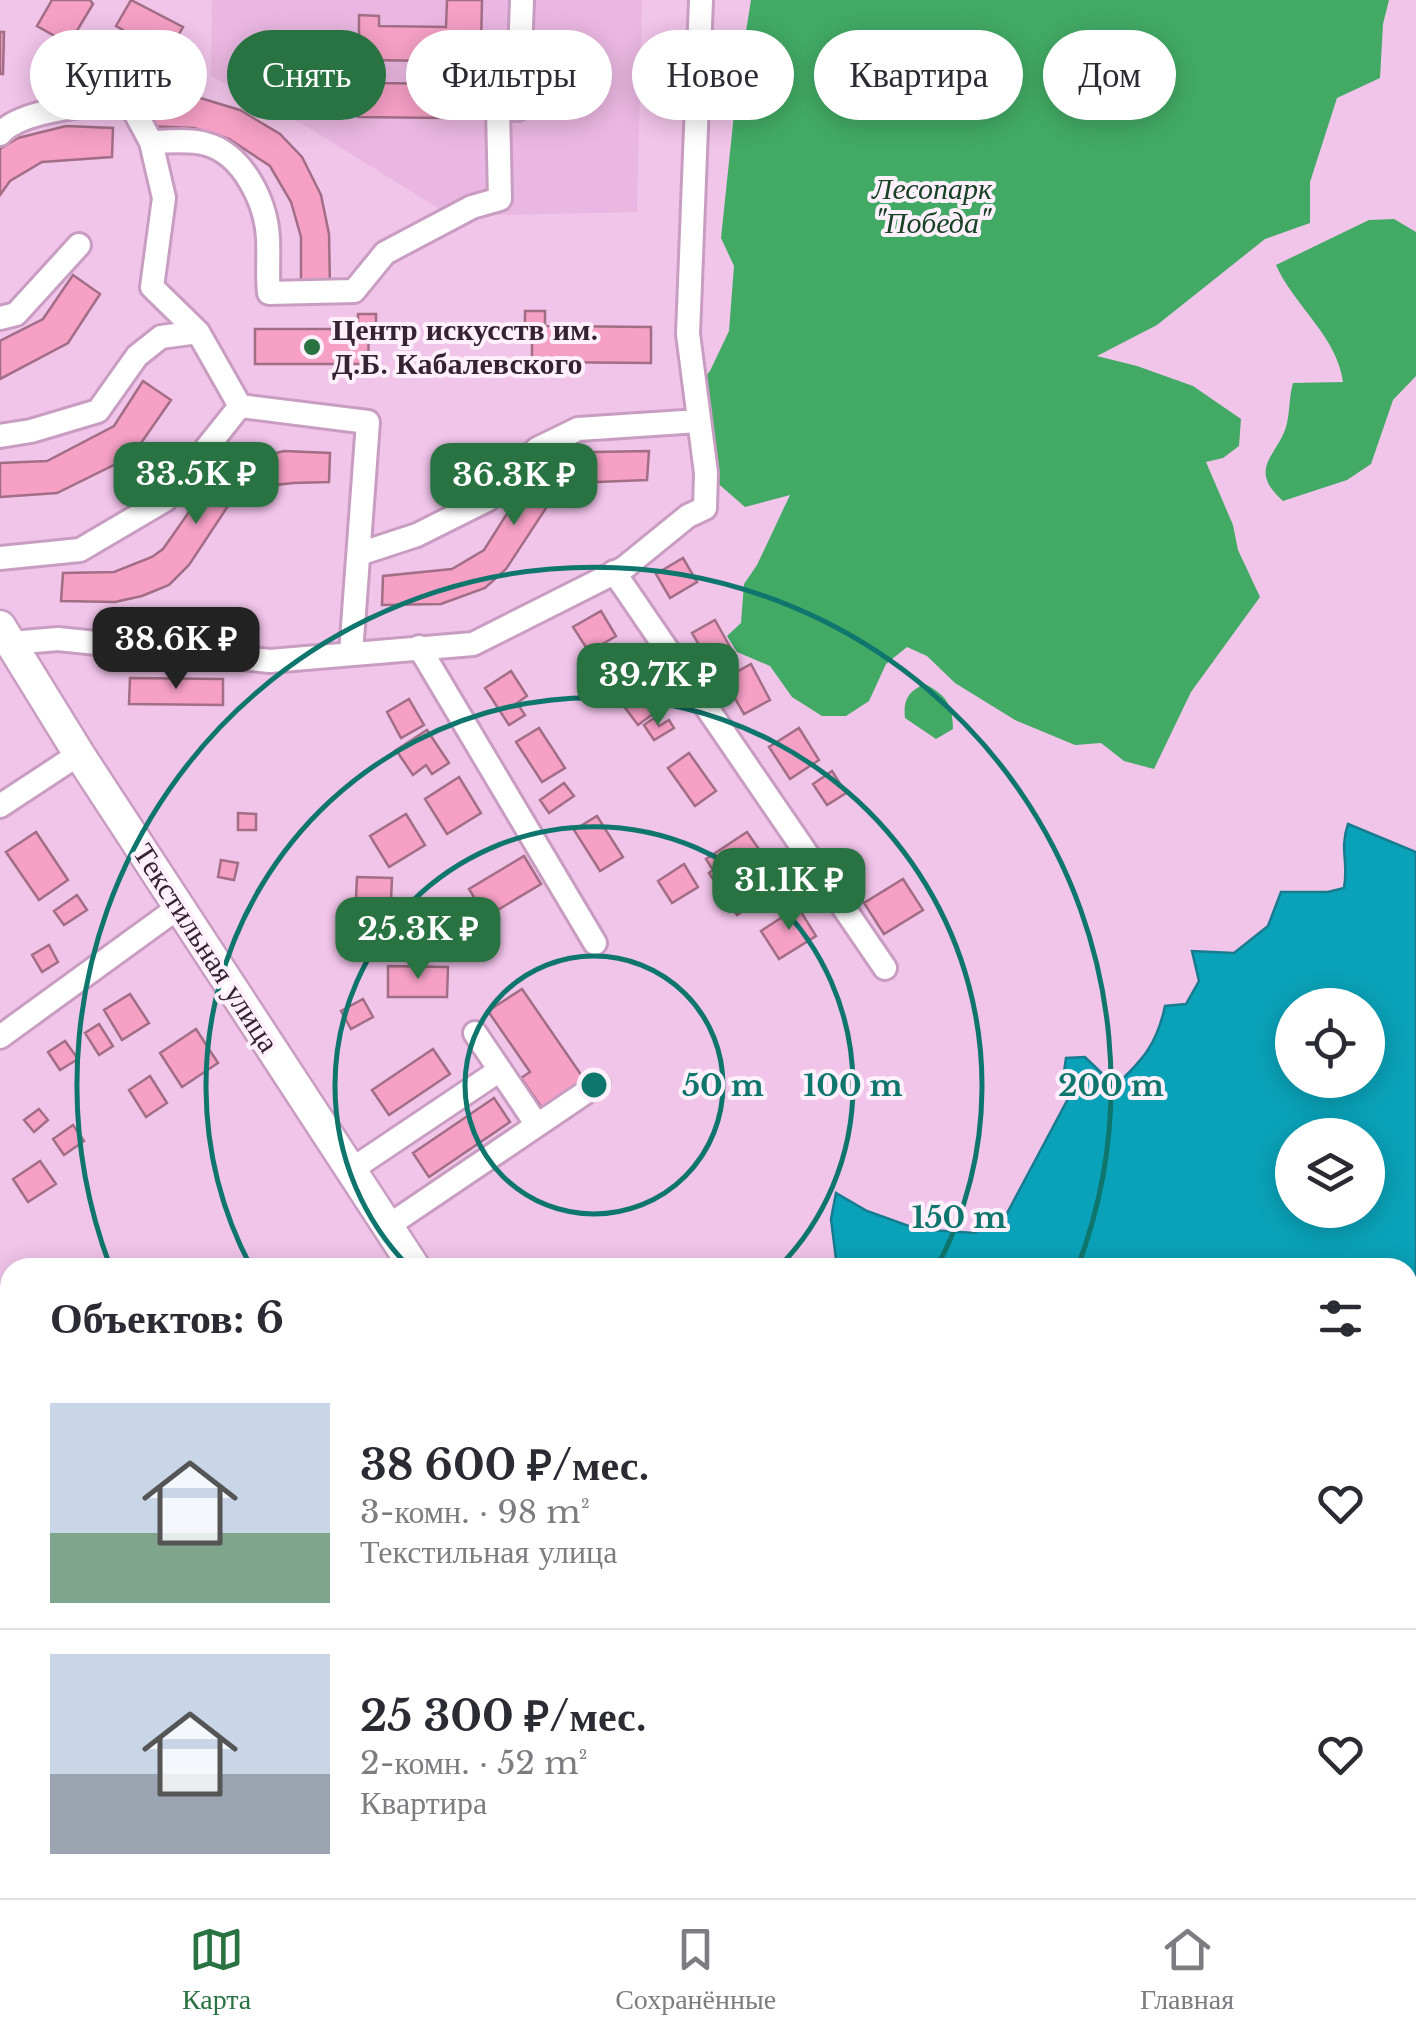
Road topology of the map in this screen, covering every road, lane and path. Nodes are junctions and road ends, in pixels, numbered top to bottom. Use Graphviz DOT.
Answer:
graph roads {
  1 [pos="522,0"];
  2 [pos="702,0"];
  3 [pos="0,134"];
  4 [pos="150,142"];
  5 [pos="79,246"];
  6 [pos="0,318"];
  7 [pos="198,332"];
  8 [pos="240,406"];
  9 [pos="699,421"];
  10 [pos="0,436"];
  11 [pos="358,554"];
  12 [pos="0,558"];
  13 [pos="614,572"];
  14 [pos="5,635"];
  15 [pos="418,648"];
  16 [pos="352,652"];
  17 [pos="79,754"];
  18 [pos="0,806"];
  19 [pos="179,906"];
  20 [pos="594,943"];
  21 [pos="885,968"];
  22 [pos="475,1033"];
  23 [pos="0,1037"];
  24 [pos="500,1070"];
  25 [pos="598,1084"];
  26 [pos="538,1125"];
  27 [pos="351,1170"];
  28 [pos="388,1226"];
  29 [pos="409,1258"];
  1 -- 4 [label="street"];
  2 -- 9 [label="street"];
  3 -- 4 [label="street"];
  4 -- 7 [label="street"];
  5 -- 6 [label="street"];
  7 -- 8 [label="street"];
  7 -- 10 [label="street"];
  8 -- 11 [label="street"];
  8 -- 12 [label="street"];
  9 -- 11 [label="street"];
  9 -- 13 [label="street"];
  11 -- 16 [label="street"];
  13 -- 15 [label="street"];
  13 -- 21 [label="street"];
  14 -- 16 [label="street"];
  14 -- 17 [label="main road, Текстильная улица"];
  15 -- 16 [label="street"];
  15 -- 20 [label="street"];
  17 -- 18 [label="street"];
  17 -- 19 [label="main road, Текстильная улица"];
  19 -- 23 [label="street"];
  19 -- 27 [label="main road, Текстильная улица"];
  22 -- 24 [label="street"];
  24 -- 26 [label="street"];
  24 -- 27 [label="street"];
  25 -- 26 [label="street"];
  26 -- 28 [label="street"];
  27 -- 28 [label="main road, Текстильная улица"];
  28 -- 29 [label="main road, Текстильная улица"];
}
